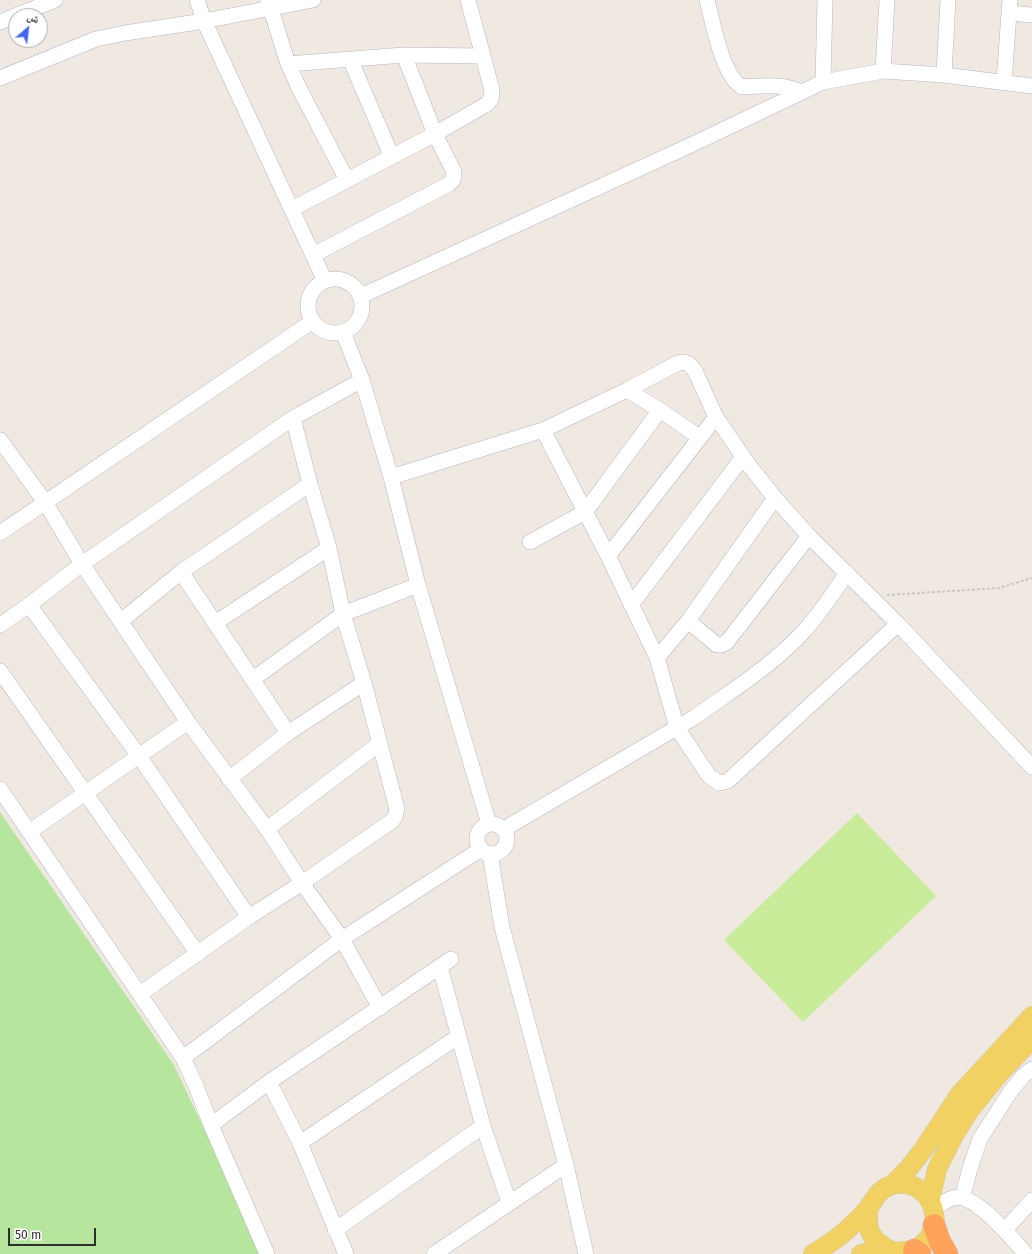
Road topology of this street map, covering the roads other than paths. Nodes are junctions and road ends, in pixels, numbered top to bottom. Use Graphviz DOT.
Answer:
graph roads {
  1 [pos="55,0"];
  2 [pos="196,0"];
  3 [pos="308,0"];
  4 [pos="468,0"];
  5 [pos="707,0"];
  6 [pos="826,0"];
  7 [pos="887,0"];
  8 [pos="948,0"];
  9 [pos="270,4"];
  10 [pos="1009,7"];
  11 [pos="1032,15"];
  12 [pos="204,21"];
  13 [pos="0,22"];
  14 [pos="404,55"];
  15 [pos="483,56"];
  16 [pos="350,59"];
  17 [pos="288,64"];
  18 [pos="883,71"];
  19 [pos="944,75"];
  20 [pos="0,78"];
  21 [pos="823,82"];
  22 [pos="1004,82"];
  23 [pos="1032,86"];
  24 [pos="801,92"];
  25 [pos="436,134"];
  26 [pos="392,157"];
  27 [pos="347,180"];
  28 [pos="292,210"];
  29 [pos="313,255"];
  30 [pos="325,281"];
  31 [pos="361,296"];
  32 [pos="313,321"];
  33 [pos="343,332"];
  34 [pos="362,380"];
  35 [pos="627,390"];
  36 [pos="660,410"];
  37 [pos="716,417"];
  38 [pos="293,418"];
  39 [pos="543,430"];
  40 [pos="699,437"];
  41 [pos="0,440"];
  42 [pos="743,457"];
  43 [pos="391,477"];
  44 [pos="310,484"];
  45 [pos="775,498"];
  46 [pos="45,502"];
  47 [pos="585,512"];
  48 [pos="0,533"];
  49 [pos="809,536"];
  50 [pos="530,542"];
  51 [pos="329,548"];
  52 [pos="608,556"];
  53 [pos="82,564"];
  54 [pos="181,572"];
  55 [pos="847,572"];
  56 [pos="418,586"];
  57 [pos="28,605"];
  58 [pos="631,605"];
  59 [pos="343,614"];
  60 [pos="121,621"];
  61 [pos="688,621"];
  62 [pos="215,623"];
  63 [pos="898,624"];
  64 [pos="0,625"];
  65 [pos="657,658"];
  66 [pos="0,671"];
  67 [pos="253,679"];
  68 [pos="364,683"];
  69 [pos="188,722"];
  70 [pos="677,728"];
  71 [pos="288,733"];
  72 [pos="380,743"];
  73 [pos="139,756"];
  74 [pos="1032,767"];
  75 [pos="229,779"];
  76 [pos="0,789"];
  77 [pos="86,794"];
  78 [pos="489,824"];
  79 [pos="267,829"];
  80 [pos="504,829"];
  81 [pos="29,832"];
  82 [pos="485,851"];
  83 [pos="302,883"];
  84 [pos="249,917"];
  85 [pos="342,939"];
  86 [pos="198,954"];
  87 [pos="140,994"];
  88 [pos="380,1008"];
  89 [pos="1032,1016"];
  90 [pos="459,1036"];
  91 [pos="1032,1039"];
  92 [pos="182,1058"];
  93 [pos="1032,1069"];
  94 [pos="269,1082"];
  95 [pos="212,1125"];
  96 [pos="483,1126"];
  97 [pos="300,1143"];
  98 [pos="566,1165"];
  99 [pos="892,1185"];
  100 [pos="962,1198"];
  101 [pos="1032,1200"];
  102 [pos="509,1202"];
  103 [pos="869,1207"];
  104 [pos="933,1211"];
  105 [pos="335,1230"];
  106 [pos="1005,1230"];
  107 [pos="906,1252"];
  108 [pos="267,1254"];
  109 [pos="346,1254"];
  110 [pos="434,1254"];
  111 [pos="586,1254"];
  112 [pos="813,1254"];
  113 [pos="861,1254"];
  114 [pos="947,1254"];
  115 [pos="1026,1254"];
  1 -- 13 [label="street"];
  2 -- 12 [label="street"];
  3 -- 9 [label="street"];
  4 -- 15 [label="street"];
  5 -- 24 [label="street"];
  6 -- 21 [label="street"];
  7 -- 18 [label="street"];
  8 -- 19 [label="street"];
  9 -- 12 [label="street"];
  9 -- 17 [label="street"];
  10 -- 11 [label="street"];
  10 -- 22 [label="street"];
  12 -- 20 [label="street"];
  12 -- 28 [label="street"];
  14 -- 15 [label="street"];
  14 -- 16 [label="street"];
  14 -- 25 [label="street"];
  15 -- 25 [label="street"];
  16 -- 17 [label="street"];
  16 -- 26 [label="street"];
  17 -- 27 [label="street"];
  18 -- 19 [label="street"];
  18 -- 21 [label="street"];
  19 -- 22 [label="street"];
  21 -- 24 [label="street"];
  22 -- 23 [label="street"];
  24 -- 31 [label="street"];
  25 -- 26 [label="street"];
  25 -- 29 [label="street"];
  26 -- 27 [label="street"];
  27 -- 28 [label="street"];
  28 -- 29 [label="street"];
  29 -- 30 [label="street"];
  30 -- 31 [label="street"];
  30 -- 32 [label="street"];
  31 -- 33 [label="street"];
  32 -- 33 [label="street"];
  32 -- 46 [label="street"];
  33 -- 34 [label="street"];
  34 -- 38 [label="street"];
  34 -- 43 [label="street"];
  35 -- 36 [label="street"];
  35 -- 37 [label="street"];
  35 -- 39 [label="street"];
  36 -- 40 [label="street"];
  36 -- 47 [label="street"];
  37 -- 40 [label="street"];
  37 -- 42 [label="street"];
  38 -- 44 [label="street"];
  38 -- 53 [label="street"];
  39 -- 43 [label="street"];
  39 -- 47 [label="street"];
  40 -- 52 [label="street"];
  41 -- 46 [label="street"];
  42 -- 45 [label="street"];
  42 -- 58 [label="street"];
  43 -- 56 [label="street"];
  44 -- 51 [label="street"];
  44 -- 54 [label="street"];
  45 -- 49 [label="street"];
  45 -- 61 [label="street"];
  46 -- 48 [label="street"];
  46 -- 53 [label="street"];
  47 -- 50 [label="street"];
  47 -- 52 [label="street"];
  49 -- 55 [label="street"];
  49 -- 61 [label="street"];
  51 -- 59 [label="street"];
  51 -- 62 [label="street"];
  52 -- 58 [label="street"];
  53 -- 57 [label="street"];
  53 -- 60 [label="street"];
  54 -- 60 [label="street"];
  54 -- 62 [label="street"];
  55 -- 63 [label="street"];
  55 -- 70 [label="street"];
  56 -- 59 [label="street"];
  56 -- 78 [label="street"];
  57 -- 64 [label="street"];
  57 -- 73 [label="street"];
  58 -- 65 [label="street"];
  59 -- 67 [label="street"];
  59 -- 68 [label="street"];
  60 -- 69 [label="street"];
  61 -- 65 [label="street"];
  62 -- 67 [label="street"];
  63 -- 70 [label="street"];
  63 -- 74 [label="street"];
  65 -- 70 [label="street"];
  66 -- 77 [label="street"];
  67 -- 71 [label="street"];
  68 -- 71 [label="street"];
  68 -- 72 [label="street"];
  69 -- 73 [label="street"];
  69 -- 75 [label="street"];
  70 -- 80 [label="street"];
  71 -- 75 [label="street"];
  72 -- 79 [label="street"];
  72 -- 83 [label="street"];
  73 -- 77 [label="street"];
  73 -- 84 [label="street"];
  75 -- 79 [label="street"];
  76 -- 81 [label="street"];
  77 -- 81 [label="street"];
  77 -- 86 [label="street"];
  78 -- 80 [label="street"];
  78 -- 82 [label="street"];
  79 -- 83 [label="street"];
  80 -- 82 [label="street"];
  81 -- 87 [label="street"];
  82 -- 85 [label="street"];
  82 -- 98 [label="street"];
  83 -- 84 [label="street"];
  83 -- 85 [label="street"];
  84 -- 86 [label="street"];
  85 -- 88 [label="street"];
  85 -- 92 [label="street"];
  86 -- 87 [label="street"];
  87 -- 92 [label="street"];
  88 -- 90 [label="street"];
  88 -- 94 [label="street"];
  89 -- 99 [label="main road"];
  90 -- 96 [label="street"];
  90 -- 97 [label="street"];
  91 -- 104 [label="main road"];
  92 -- 95 [label="street"];
  93 -- 100 [label="street"];
  94 -- 95 [label="street"];
  94 -- 97 [label="street"];
  95 -- 108 [label="street"];
  96 -- 102 [label="street"];
  96 -- 105 [label="street"];
  97 -- 105 [label="street"];
  98 -- 102 [label="street"];
  98 -- 111 [label="street"];
  99 -- 103 [label="main road"];
  99 -- 104 [label="main road"];
  100 -- 104 [label="street"];
  100 -- 106 [label="street"];
  101 -- 106 [label="street"];
  102 -- 110 [label="street"];
  103 -- 107 [label="main road"];
  103 -- 112 [label="main road"];
  104 -- 107 [label="main road"];
  104 -- 114 [label="highway"];
  105 -- 109 [label="street"];
  106 -- 115 [label="street"];
  107 -- 113 [label="main road"];
}
